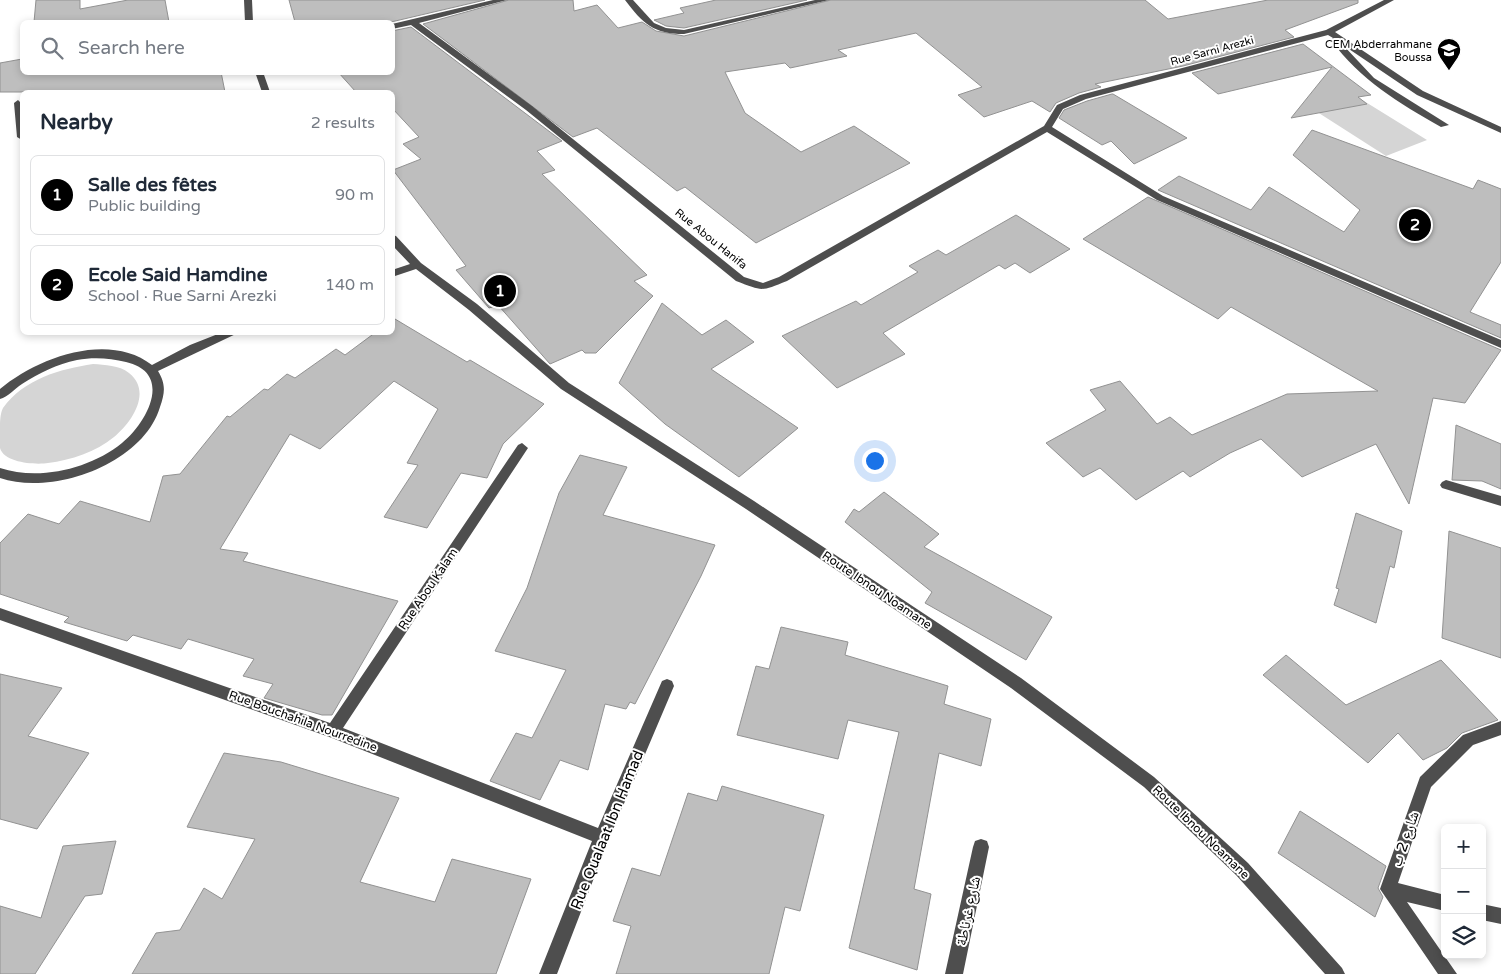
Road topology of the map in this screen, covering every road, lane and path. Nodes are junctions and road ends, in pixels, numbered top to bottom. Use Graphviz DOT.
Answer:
graph roads {
  1 [pos="248,0"];
  2 [pos="503,0"];
  3 [pos="629,0"];
  4 [pos="825,0"];
  5 [pos="1390,0"];
  6 [pos="248,20"];
  7 [pos="413,22"];
  8 [pos="395,26"];
  9 [pos="1329,32"];
  10 [pos="260,75"];
  11 [pos="265,90"];
  12 [pos="18,103"];
  13 [pos="20,120"];
  14 [pos="1444,125"];
  15 [pos="1047,128"];
  16 [pos="1501,130"];
  17 [pos="395,241"];
  18 [pos="417,265"];
  19 [pos="395,273"];
  20 [pos="227,335"];
  21 [pos="1501,344"];
  22 [pos="151,370"];
  23 [pos="0,396"];
  24 [pos="522,448"];
  25 [pos="2,478"];
  26 [pos="1446,485"];
  27 [pos="1501,501"];
  28 [pos="0,614"];
  29 [pos="667,686"];
  30 [pos="1501,728"];
  31 [pos="333,731"];
  32 [pos="602,837"];
  33 [pos="981,847"];
  34 [pos="1388,889"];
  35 [pos="1441,902"];
  36 [pos="1486,913"];
  37 [pos="1501,916"];
  38 [pos="548,974"];
  39 [pos="954,974"];
  40 [pos="1336,974"];
  41 [pos="1448,974"];
  1 -- 6 [label="street"];
  2 -- 7 [label="street"];
  3 -- 4 [label="street"];
  5 -- 9 [label="street, Rue Sarni Arezki"];
  7 -- 8 [label="street"];
  7 -- 15 [label="street, Rue Abou Hanifa"];
  9 -- 14 [label="street"];
  9 -- 15 [label="street, Rue Sarni Arezki"];
  9 -- 16 [label="street"];
  10 -- 11 [label="street"];
  12 -- 13 [label="street"];
  15 -- 21 [label="street"];
  17 -- 18 [label="street, Route Ibnou Noamane"];
  18 -- 19 [label="street"];
  18 -- 40 [label="street, Route Ibnou Noamane"];
  20 -- 22 [label="street"];
  22 -- 23 [label="street"];
  22 -- 25 [label="street"];
  24 -- 31 [label="street, Rue Abou Kalam"];
  26 -- 27 [label="street"];
  28 -- 31 [label="street, Rue Bouchahila Nourredine"];
  29 -- 32 [label="street, Rue Qualaat Ibn Hamad"];
  30 -- 34 [label="street, شارع 2 ب"];
  31 -- 32 [label="street, Rue Bouchahila Nourredine"];
  32 -- 38 [label="street, Rue Qualaat Ibn Hamad"];
  33 -- 39 [label="street, شارع غرناطة"];
  34 -- 35 [label="street"];
  34 -- 41 [label="street"];
  36 -- 37 [label="street"];
}
